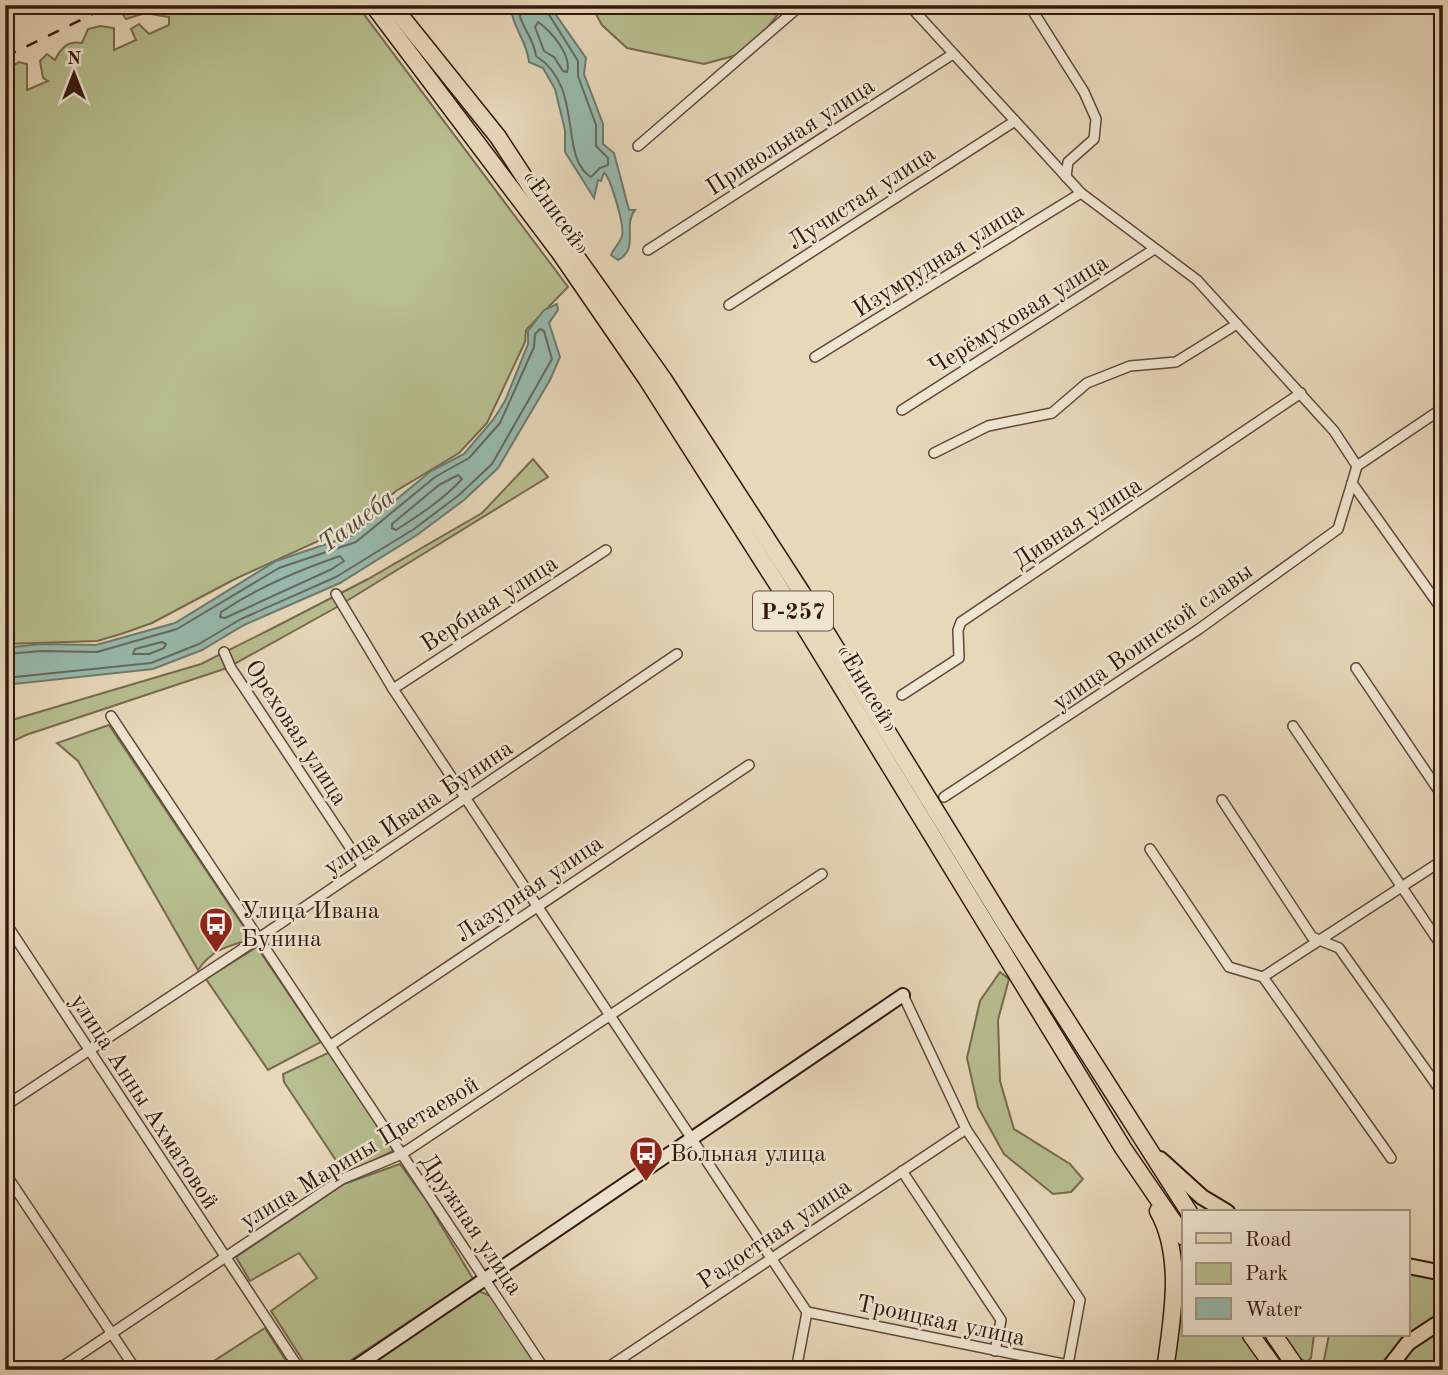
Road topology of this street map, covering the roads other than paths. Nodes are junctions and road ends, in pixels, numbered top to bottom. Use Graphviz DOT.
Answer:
graph roads {
  1 [pos="373,5"];
  2 [pos="392,5"];
  3 [pos="801,5"];
  4 [pos="909,5"];
  5 [pos="1029,5"];
  6 [pos="953,54"];
  7 [pos="1015,121"];
  8 [pos="639,146"];
  9 [pos="1066,177"];
  10 [pos="1081,193"];
  11 [pos="648,250"];
  12 [pos="1153,250"];
  13 [pos="729,305"];
  14 [pos="1237,324"];
  15 [pos="815,357"];
  16 [pos="1301,393"];
  17 [pos="1443,408"];
  18 [pos="902,410"];
  19 [pos="934,453"];
  20 [pos="1357,466"];
  21 [pos="1352,483"];
  22 [pos="606,550"];
  23 [pos="336,594"];
  24 [pos="1443,611"];
  25 [pos="224,652"];
  26 [pos="677,654"];
  27 [pos="1356,668"];
  28 [pos="393,689"];
  29 [pos="901,695"];
  30 [pos="111,716"];
  31 [pos="1293,726"];
  32 [pos="749,765"];
  33 [pos="944,797"];
  34 [pos="1443,797"];
  35 [pos="466,798"];
  36 [pos="1222,800"];
  37 [pos="1150,849"];
  38 [pos="1443,860"];
  39 [pos="363,867"];
  40 [pos="822,874"];
  41 [pos="1402,887"];
  42 [pos="537,905"];
  43 [pos="5,922"];
  44 [pos="259,938"];
  45 [pos="1321,941"];
  46 [pos="1443,947"];
  47 [pos="1263,977"];
  48 [pos="903,995"];
  49 [pos="611,1017"];
  50 [pos="331,1045"];
  51 [pos="88,1051"];
  52 [pos="1443,1094"];
  53 [pos="5,1106"];
  54 [pos="966,1129"];
  55 [pos="1134,1129"];
  56 [pos="692,1136"];
  57 [pos="1123,1148"];
  58 [pos="402,1154"];
  59 [pos="1391,1158"];
  60 [pos="902,1171"];
  61 [pos="5,1172"];
  62 [pos="1188,1210"];
  63 [pos="1224,1210"];
  64 [pos="1182,1234"];
  65 [pos="224,1256"];
  66 [pos="772,1259"];
  67 [pos="1410,1266"];
  68 [pos="1443,1273"];
  69 [pos="485,1279"];
  70 [pos="807,1312"];
  71 [pos="1443,1320"];
  72 [pos="112,1333"];
  73 [pos="1252,1336"];
  74 [pos="1275,1336"];
  75 [pos="996,1351"];
  76 [pos="1067,1367"];
  77 [pos="57,1370"];
  78 [pos="136,1370"];
  79 [pos="300,1370"];
  80 [pos="351,1370"];
  81 [pos="545,1370"];
  82 [pos="604,1370"];
  83 [pos="796,1370"];
  84 [pos="1165,1370"];
  85 [pos="1276,1370"];
  86 [pos="1298,1370"];
  87 [pos="1387,1370"];
  1 -- 57 [label="highway, «Енисей» / Р-257"];
  2 -- 55 [label="highway, «Енисей» / Р-257"];
  3 -- 8 [label="street"];
  4 -- 6 [label="street"];
  5 -- 9 [label="street"];
  6 -- 7 [label="street"];
  6 -- 11 [label="street, Привольная улица"];
  7 -- 9 [label="street"];
  7 -- 13 [label="street, Лучистая улица"];
  9 -- 10 [label="street"];
  10 -- 12 [label="street"];
  10 -- 15 [label="street, Изумрудная улица"];
  12 -- 14 [label="street"];
  12 -- 18 [label="street, Черёмуховая улица"];
  14 -- 16 [label="street"];
  14 -- 19 [label="street"];
  16 -- 20 [label="street"];
  16 -- 29 [label="street, Дивная улица"];
  17 -- 20 [label="street"];
  20 -- 21 [label="street, улица Воинской славы"];
  21 -- 24 [label="street"];
  21 -- 33 [label="street, улица Воинской славы"];
  22 -- 28 [label="street, Вербная улица"];
  23 -- 28 [label="street"];
  25 -- 39 [label="street, Ореховая улица"];
  26 -- 35 [label="street, улица Ивана Бунина"];
  27 -- 34 [label="street"];
  28 -- 35 [label="street"];
  30 -- 44 [label="street, Дружная улица"];
  31 -- 41 [label="street"];
  32 -- 42 [label="street, Лазурная улица"];
  35 -- 39 [label="street, улица Ивана Бунина"];
  35 -- 42 [label="street"];
  36 -- 45 [label="street"];
  37 -- 47 [label="street"];
  38 -- 41 [label="street"];
  39 -- 44 [label="street, улица Ивана Бунина"];
  40 -- 49 [label="street, улица Марины Цветаевой"];
  41 -- 45 [label="street"];
  41 -- 46 [label="street"];
  42 -- 49 [label="street"];
  42 -- 50 [label="street, Лазурная улица"];
  43 -- 51 [label="street, улица Анны Ахматовой"];
  44 -- 50 [label="street, Дружная улица"];
  44 -- 51 [label="street, улица Ивана Бунина"];
  45 -- 47 [label="street"];
  45 -- 52 [label="street"];
  47 -- 59 [label="street"];
  48 -- 54 [label="street"];
  48 -- 56 [label="street"];
  49 -- 56 [label="street"];
  49 -- 58 [label="street, улица Марины Цветаевой"];
  50 -- 58 [label="street, Дружная улица"];
  51 -- 53 [label="street, улица Ивана Бунина"];
  51 -- 65 [label="street, улица Анны Ахматовой"];
  54 -- 60 [label="street, Радостная улица"];
  54 -- 76 [label="street"];
  55 -- 62 [label="highway, «Енисей» / Р-257"];
  55 -- 63 [label="main road"];
  56 -- 66 [label="street"];
  56 -- 69 [label="street"];
  57 -- 64 [label="highway, «Енисей» / Р-257"];
  57 -- 84 [label="highway"];
  58 -- 65 [label="street, улица Марины Цветаевой"];
  58 -- 69 [label="street, Дружная улица"];
  60 -- 66 [label="street, Радостная улица"];
  60 -- 75 [label="street"];
  61 -- 72 [label="street"];
  65 -- 72 [label="street, улица Марины Цветаевой"];
  65 -- 79 [label="street, улица Анны Ахматовой"];
  66 -- 70 [label="street"];
  66 -- 82 [label="street, Радостная улица"];
  67 -- 68 [label="main road"];
  69 -- 80 [label="street"];
  69 -- 81 [label="street, Дружная улица"];
  70 -- 75 [label="street, Троицкая улица"];
  70 -- 83 [label="street"];
  71 -- 87 [label="main road"];
  72 -- 77 [label="street, улица Марины Цветаевой"];
  72 -- 78 [label="street"];
  73 -- 85 [label="highway"];
  74 -- 86 [label="highway"];
  75 -- 76 [label="street, Троицкая улица"];
}
